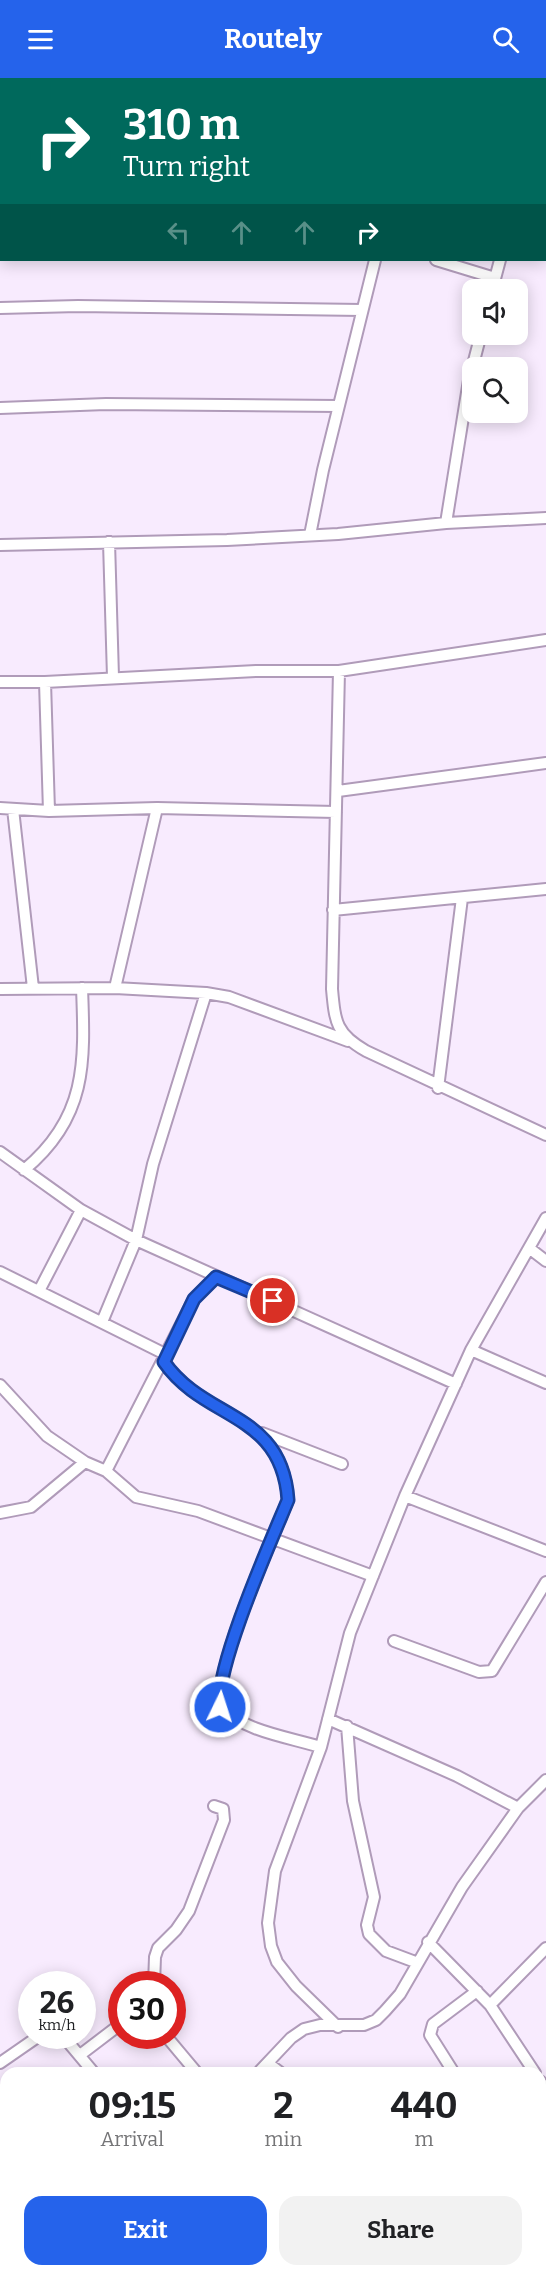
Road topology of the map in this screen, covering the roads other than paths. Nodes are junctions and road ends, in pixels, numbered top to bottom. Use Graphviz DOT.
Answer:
graph roads {
  1 [pos="375,261"];
  2 [pos="438,261"];
  3 [pos="500,261"];
  4 [pos="481,279"];
  5 [pos="494,279"];
  6 [pos="0,308"];
  7 [pos="362,310"];
  8 [pos="478,345"];
  9 [pos="338,406"];
  10 [pos="0,408"];
  11 [pos="546,518"];
  12 [pos="446,523"];
  13 [pos="310,535"];
  14 [pos="109,542"];
  15 [pos="0,545"];
  16 [pos="545,638"];
  17 [pos="339,671"];
  18 [pos="113,677"];
  19 [pos="0,682"];
  20 [pos="45,682"];
  21 [pos="546,763"];
  22 [pos="338,791"];
  23 [pos="0,808"];
  24 [pos="156,808"];
  25 [pos="14,809"];
  26 [pos="49,812"];
  27 [pos="336,812"];
  28 [pos="546,889"];
  29 [pos="462,898"];
  30 [pos="333,910"];
  31 [pos="33,988"];
  32 [pos="82,988"];
  33 [pos="115,988"];
  34 [pos="0,989"];
  35 [pos="206,993"];
  36 [pos="349,1041"];
  37 [pos="438,1088"];
  38 [pos="546,1135"];
  39 [pos="0,1152"];
  40 [pos="24,1170"];
  41 [pos="81,1210"];
  42 [pos="546,1218"];
  43 [pos="136,1240"];
  44 [pos="529,1248"];
  45 [pos="546,1261"];
  46 [pos="0,1272"];
  47 [pos="216,1277"];
  48 [pos="39,1291"];
  49 [pos="102,1322"];
  50 [pos="471,1350"];
  51 [pos="165,1358"];
  52 [pos="546,1383"];
  53 [pos="456,1384"];
  54 [pos="0,1385"];
  55 [pos="259,1432"];
  56 [pos="85,1462"];
  57 [pos="342,1464"];
  58 [pos="106,1471"];
  59 [pos="405,1496"];
  60 [pos="0,1513"];
  61 [pos="272,1539"];
  62 [pos="546,1551"];
  63 [pos="373,1576"];
  64 [pos="546,1582"];
  65 [pos="394,1641"];
  66 [pos="328,1719"];
  67 [pos="347,1726"];
  68 [pos="321,1746"];
  69 [pos="546,1780"];
  70 [pos="213,1806"];
  71 [pos="519,1808"];
  72 [pos="428,1942"];
  73 [pos="546,1948"];
  74 [pos="418,1963"];
  75 [pos="154,1971"];
  76 [pos="477,1991"];
  77 [pos="490,2005"];
  78 [pos="338,2027"];
  79 [pos="108,2034"];
  80 [pos="20,2049"];
  81 [pos="75,2049"];
  82 [pos="177,2049"];
  83 [pos="80,2055"];
  84 [pos="0,2063"];
  85 [pos="269,2064"];
  86 [pos="89,2067"];
  87 [pos="192,2067"];
  88 [pos="265,2067"];
  89 [pos="273,2067"];
  90 [pos="450,2067"];
  91 [pos="531,2067"];
  1 -- 7 [label="street"];
  2 -- 4 [label="street"];
  3 -- 5 [label="street"];
  6 -- 7 [label="street"];
  7 -- 9 [label="street"];
  8 -- 12 [label="street"];
  9 -- 10 [label="street"];
  9 -- 13 [label="street"];
  11 -- 12 [label="street"];
  12 -- 13 [label="street"];
  13 -- 14 [label="street"];
  14 -- 15 [label="street"];
  14 -- 18 [label="street"];
  16 -- 17 [label="street"];
  17 -- 18 [label="street"];
  17 -- 22 [label="street"];
  18 -- 20 [label="street"];
  19 -- 20 [label="street"];
  20 -- 26 [label="street"];
  21 -- 22 [label="street"];
  22 -- 27 [label="street"];
  23 -- 25 [label="street"];
  24 -- 26 [label="street"];
  24 -- 27 [label="street"];
  24 -- 33 [label="street"];
  25 -- 26 [label="street"];
  25 -- 31 [label="street"];
  27 -- 30 [label="street"];
  28 -- 29 [label="street"];
  29 -- 30 [label="street"];
  29 -- 37 [label="street"];
  30 -- 36 [label="street"];
  31 -- 32 [label="street"];
  31 -- 34 [label="street"];
  32 -- 33 [label="street"];
  32 -- 40 [label="street"];
  33 -- 35 [label="street"];
  35 -- 36 [label="street"];
  35 -- 43 [label="street"];
  36 -- 37 [label="street"];
  37 -- 38 [label="street"];
  39 -- 40 [label="street"];
  40 -- 41 [label="street"];
  41 -- 43 [label="street"];
  41 -- 48 [label="street"];
  42 -- 44 [label="street"];
  43 -- 47 [label="street"];
  43 -- 49 [label="street"];
  44 -- 45 [label="street"];
  44 -- 50 [label="street"];
  46 -- 48 [label="street"];
  47 -- 51 [label="street"];
  47 -- 53 [label="street"];
  48 -- 49 [label="street"];
  49 -- 51 [label="street"];
  50 -- 52 [label="street"];
  50 -- 53 [label="street"];
  51 -- 55 [label="street"];
  51 -- 58 [label="street"];
  53 -- 59 [label="street"];
  54 -- 56 [label="street"];
  55 -- 57 [label="street"];
  55 -- 61 [label="street"];
  56 -- 58 [label="street"];
  56 -- 60 [label="street"];
  58 -- 61 [label="street"];
  59 -- 62 [label="street"];
  59 -- 63 [label="street"];
  61 -- 63 [label="street"];
  61 -- 68 [label="street"];
  63 -- 66 [label="street"];
  64 -- 65 [label="street"];
  66 -- 67 [label="street"];
  66 -- 68 [label="street"];
  67 -- 71 [label="street"];
  67 -- 74 [label="street"];
  68 -- 78 [label="street"];
  69 -- 71 [label="street"];
  70 -- 75 [label="street"];
  71 -- 72 [label="street"];
  72 -- 74 [label="street"];
  72 -- 76 [label="street"];
  73 -- 77 [label="street"];
  74 -- 78 [label="street"];
  76 -- 77 [label="street"];
  76 -- 90 [label="street"];
  77 -- 91 [label="street"];
  78 -- 85 [label="street"];
  79 -- 83 [label="street"];
  80 -- 84 [label="street"];
  81 -- 83 [label="street"];
  82 -- 87 [label="street"];
  83 -- 86 [label="street"];
  85 -- 88 [label="street"];
  85 -- 89 [label="street"];
}
